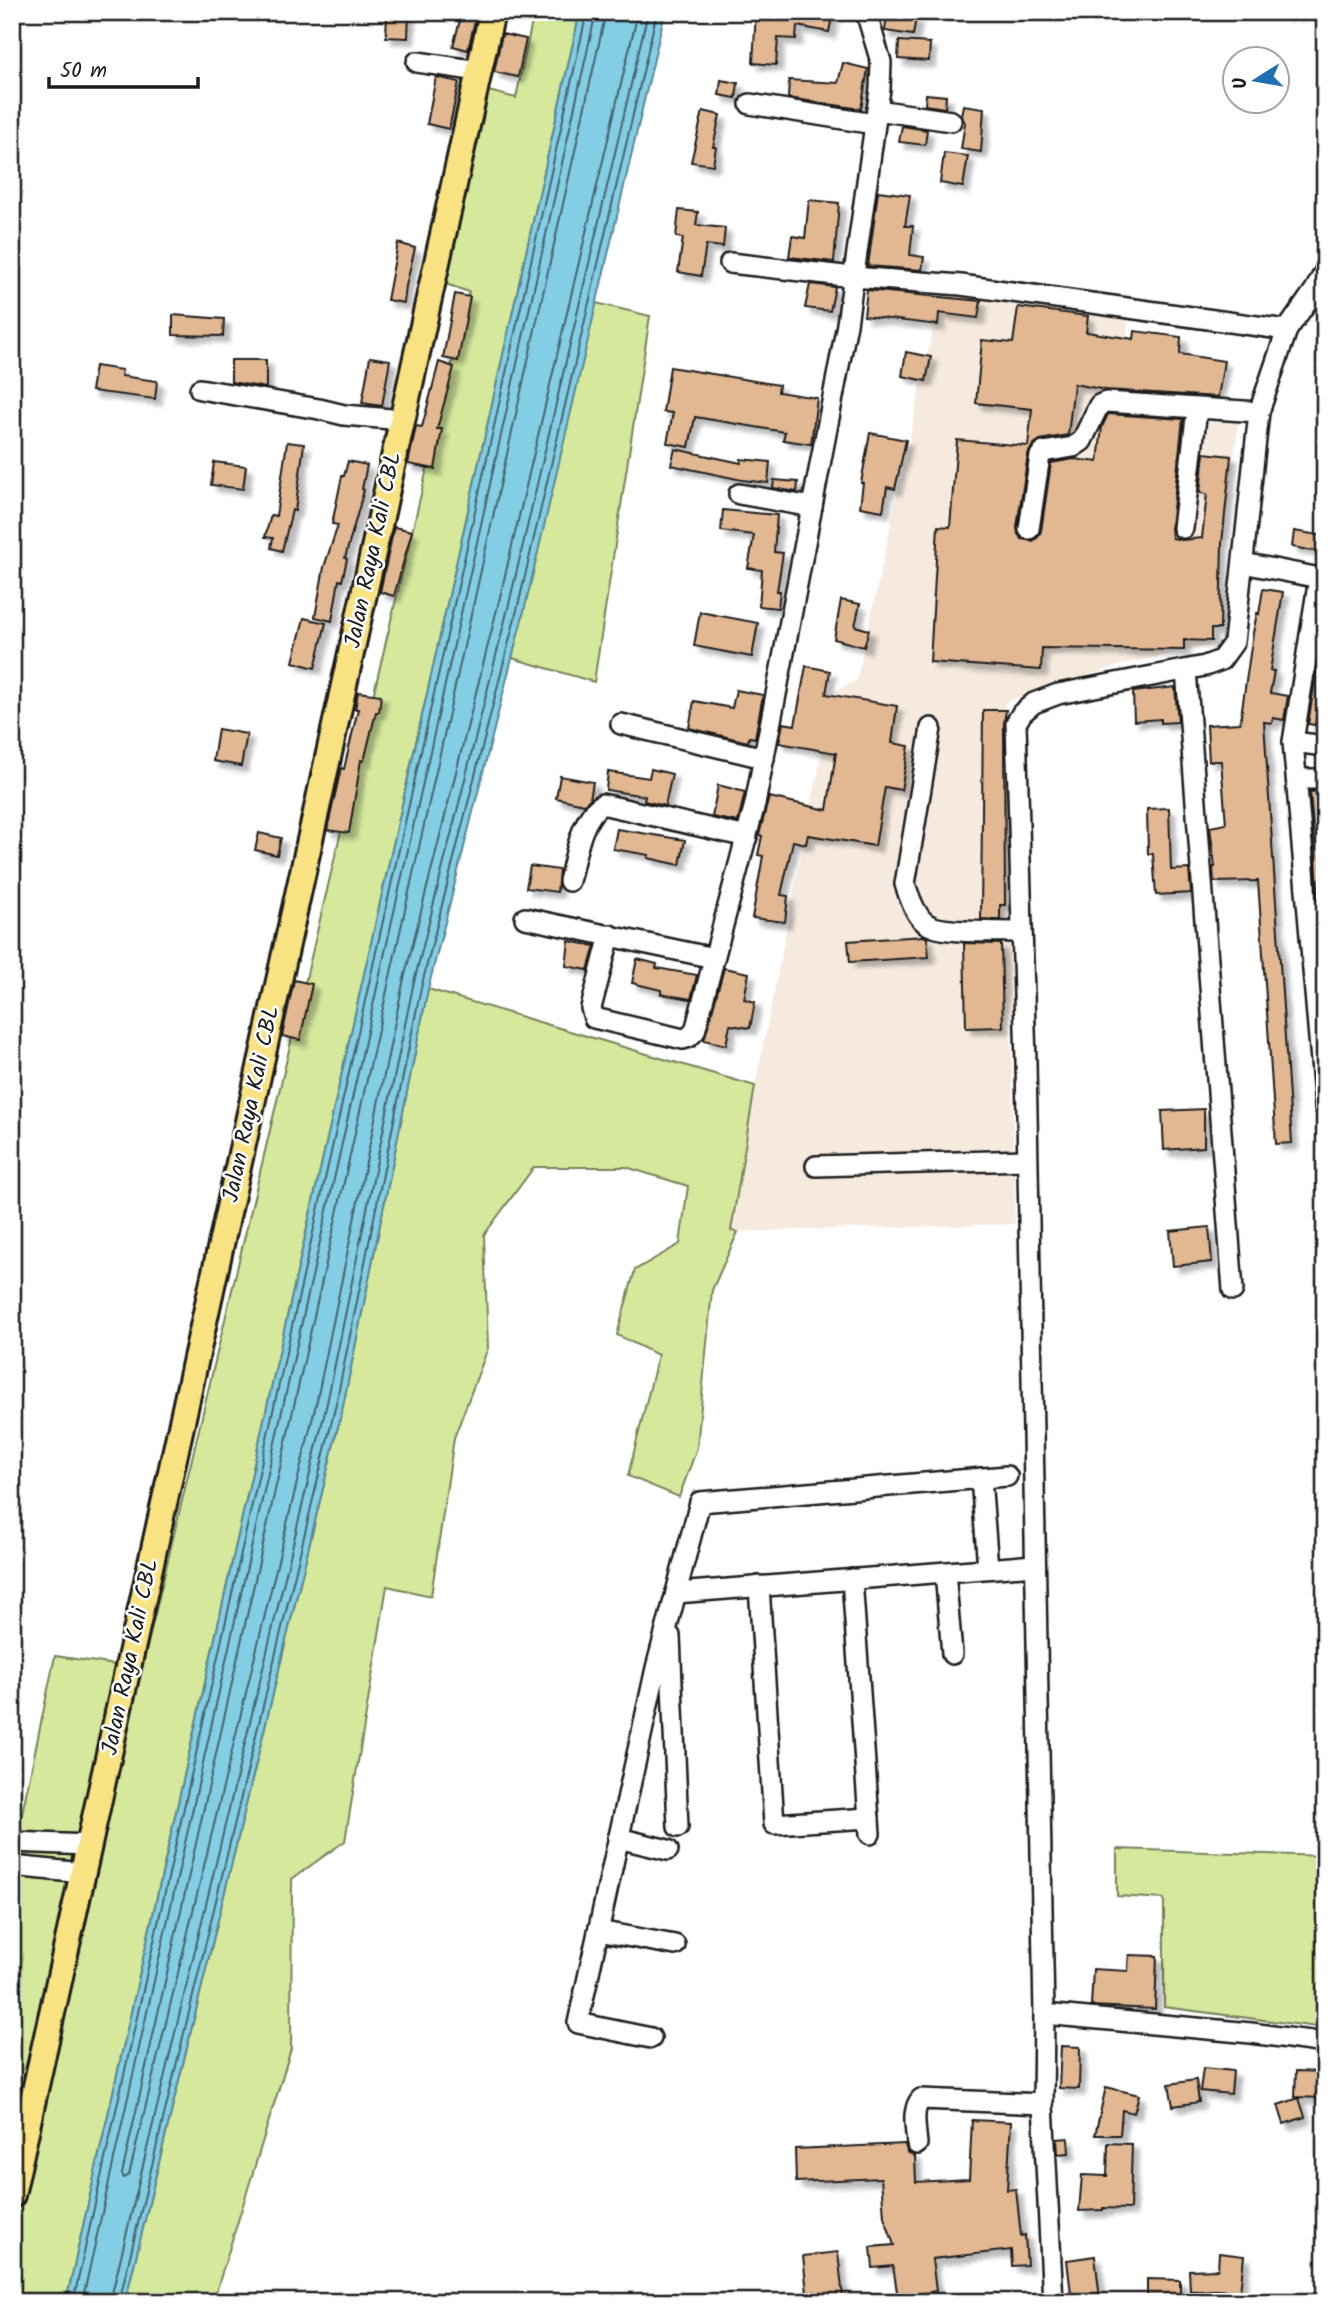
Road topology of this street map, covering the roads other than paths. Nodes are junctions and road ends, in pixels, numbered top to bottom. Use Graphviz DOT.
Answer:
graph roads {
  1 [pos="492,12"];
  2 [pos="866,12"];
  3 [pos="417,62"];
  4 [pos="479,71"];
  5 [pos="750,104"];
  6 [pos="876,117"];
  7 [pos="951,121"];
  8 [pos="730,263"];
  9 [pos="1325,271"];
  10 [pos="853,277"];
  11 [pos="1287,330"];
  12 [pos="200,389"];
  13 [pos="1197,409"];
  14 [pos="1259,412"];
  15 [pos="403,420"];
  16 [pos="739,494"];
  17 [pos="812,507"];
  18 [pos="1183,528"];
  19 [pos="1029,529"];
  20 [pos="1243,563"];
  21 [pos="1322,579"];
  22 [pos="1186,670"];
  23 [pos="621,724"];
  24 [pos="931,728"];
  25 [pos="1293,742"];
  26 [pos="1325,746"];
  27 [pos="764,758"];
  28 [pos="1297,779"];
  29 [pos="1325,779"];
  30 [pos="747,837"];
  31 [pos="569,881"];
  32 [pos="525,918"];
  33 [pos="1021,932"];
  34 [pos="610,935"];
  35 [pos="714,958"];
  36 [pos="1319,978"];
  37 [pos="1325,1107"];
  38 [pos="1027,1160"];
  39 [pos="816,1166"];
  40 [pos="1233,1290"];
  41 [pos="1007,1476"];
  42 [pos="981,1478"];
  43 [pos="1035,1564"];
  44 [pos="988,1568"];
  45 [pos="945,1572"];
  46 [pos="852,1579"];
  47 [pos="759,1586"];
  48 [pos="676,1592"];
  49 [pos="669,1618"];
  50 [pos="952,1654"];
  51 [pos="678,1827"];
  52 [pos="618,1838"];
  53 [pos="19,1842"];
  54 [pos="89,1845"];
  55 [pos="668,1850"];
  56 [pos="18,1866"];
  57 [pos="83,1873"];
  58 [pos="598,1931"];
  59 [pos="675,1945"];
  60 [pos="1044,2014"];
  61 [pos="651,2038"];
  62 [pos="1325,2043"];
  63 [pos="1043,2104"];
  64 [pos="917,2144"];
  65 [pos="12,2195"];
  66 [pos="1053,2302"];
  1 -- 4 [label="main road, Jalan Raya Kali CBL"];
  2 -- 6 [label="street"];
  3 -- 4 [label="street"];
  4 -- 15 [label="main road, Jalan Raya Kali CBL"];
  5 -- 6 [label="street"];
  6 -- 7 [label="street"];
  6 -- 10 [label="street"];
  8 -- 10 [label="street"];
  9 -- 11 [label="street"];
  10 -- 11 [label="street"];
  10 -- 17 [label="street"];
  11 -- 14 [label="street"];
  12 -- 15 [label="street"];
  13 -- 14 [label="street"];
  13 -- 18 [label="street"];
  13 -- 19 [label="street"];
  14 -- 20 [label="street"];
  15 -- 54 [label="main road, Jalan Raya Kali CBL"];
  16 -- 17 [label="street"];
  17 -- 27 [label="street"];
  20 -- 21 [label="street"];
  20 -- 22 [label="street"];
  21 -- 25 [label="street"];
  22 -- 33 [label="street"];
  22 -- 40 [label="street"];
  23 -- 27 [label="street"];
  24 -- 33 [label="street"];
  25 -- 26 [label="street"];
  25 -- 28 [label="street"];
  27 -- 30 [label="street"];
  28 -- 29 [label="street"];
  28 -- 36 [label="street"];
  30 -- 31 [label="street"];
  30 -- 35 [label="street"];
  32 -- 34 [label="street"];
  33 -- 38 [label="street"];
  34 -- 35 [label="street"];
  34 -- 35 [label="street"];
  36 -- 37 [label="street"];
  38 -- 39 [label="street"];
  38 -- 43 [label="street"];
  41 -- 42 [label="street"];
  42 -- 44 [label="street"];
  42 -- 48 [label="street"];
  43 -- 44 [label="street"];
  43 -- 60 [label="street"];
  44 -- 45 [label="street"];
  45 -- 46 [label="street"];
  45 -- 50 [label="street"];
  46 -- 47 [label="street"];
  46 -- 47 [label="street"];
  47 -- 48 [label="street"];
  48 -- 49 [label="street"];
  49 -- 51 [label="street"];
  49 -- 52 [label="street"];
  52 -- 55 [label="street"];
  52 -- 58 [label="street"];
  53 -- 54 [label="street"];
  54 -- 57 [label="main road, Jalan Raya Kali CBL"];
  56 -- 57 [label="street"];
  57 -- 65 [label="main road, Jalan Raya Kali CBL"];
  58 -- 59 [label="street"];
  58 -- 61 [label="street"];
  60 -- 62 [label="street"];
  60 -- 63 [label="street"];
  63 -- 64 [label="street"];
  63 -- 66 [label="street"];
}
